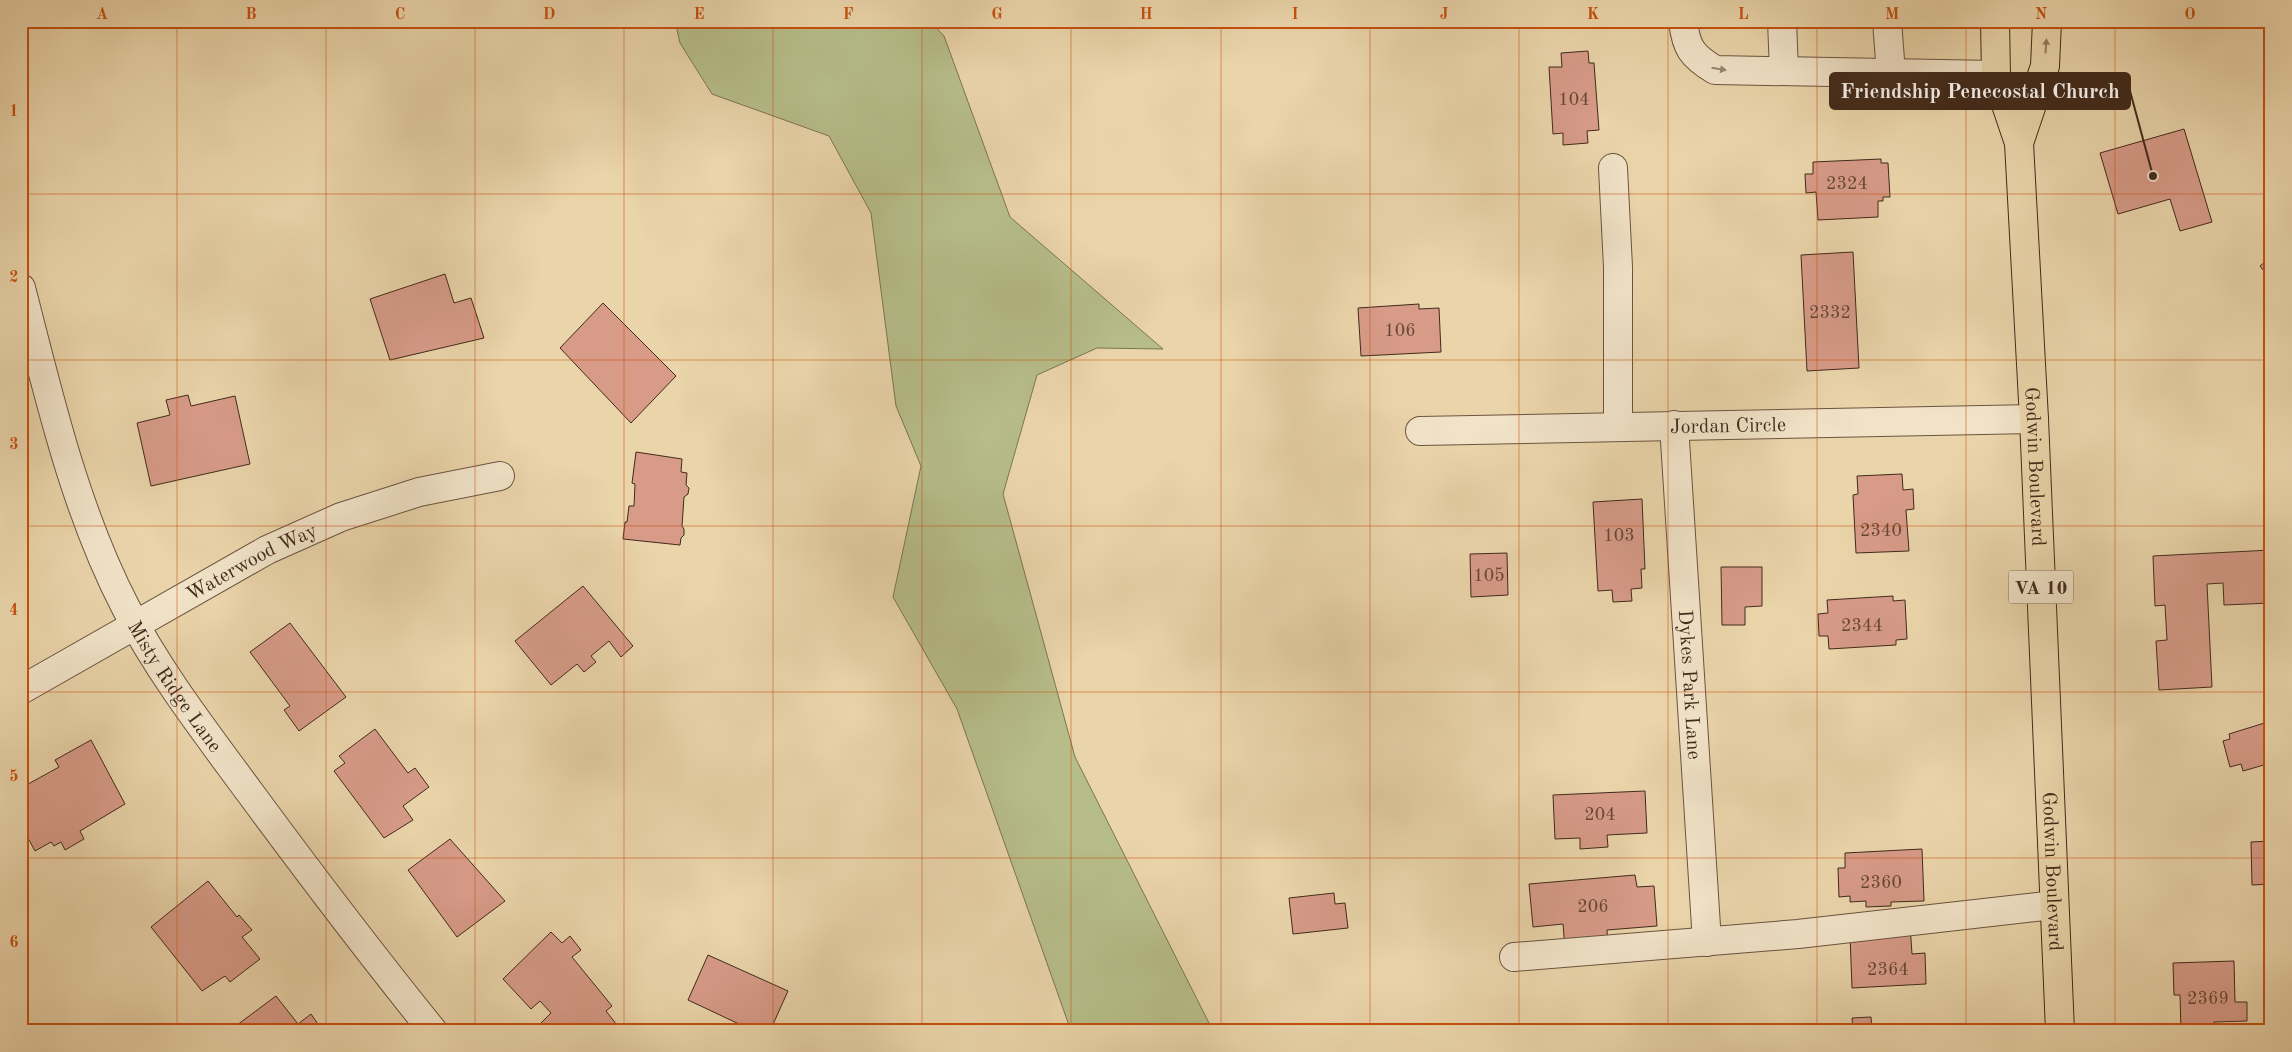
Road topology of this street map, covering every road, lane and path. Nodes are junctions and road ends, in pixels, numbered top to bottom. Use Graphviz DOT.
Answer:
graph roads {
  1 [pos="1782,21"];
  2 [pos="1887,21"];
  3 [pos="1976,21"];
  4 [pos="1995,21"];
  5 [pos="2047,21"];
  6 [pos="1684,30"];
  7 [pos="1784,71"];
  8 [pos="1891,73"];
  9 [pos="1996,75"];
  10 [pos="2019,144"];
  11 [pos="1613,168"];
  12 [pos="21,288"];
  13 [pos="2034,419"];
  14 [pos="1674,425"];
  15 [pos="1618,427"];
  16 [pos="1420,432"];
  17 [pos="500,476"];
  18 [pos="135,625"];
  19 [pos="21,690"];
  20 [pos="2054,905"];
  21 [pos="1707,942"];
  22 [pos="1514,957"];
  23 [pos="433,1031"];
  24 [pos="2060,1031"];
  1 -- 7 [label="street"];
  2 -- 8 [label="street"];
  3 -- 9 [label="main road, VA 10"];
  4 -- 9 [label="main road, Godwin Boulevard"];
  10 -- 5 [label="main road, Godwin Boulevard / VA 10, one-way"];
  6 -- 7 [label="street, one-way"];
  7 -- 8 [label="street"];
  8 -- 9 [label="street"];
  9 -- 10 [label="main road, Godwin Boulevard / VA 10"];
  10 -- 13 [label="main road, Godwin Boulevard / VA 10"];
  11 -- 15 [label="street"];
  12 -- 18 [label="street, Misty Ridge Lane"];
  13 -- 14 [label="street, Jordan Circle"];
  13 -- 20 [label="main road, Godwin Boulevard / VA 10"];
  14 -- 15 [label="street, Jordan Circle"];
  14 -- 21 [label="street, Dykes Park Lane"];
  15 -- 16 [label="street, Jordan Circle"];
  17 -- 18 [label="street, Waterwood Way"];
  18 -- 19 [label="street, Waterwood Way"];
  18 -- 23 [label="street, Misty Ridge Lane"];
  20 -- 21 [label="street"];
  20 -- 24 [label="main road, Godwin Boulevard / VA 10"];
  21 -- 22 [label="street"];
}
